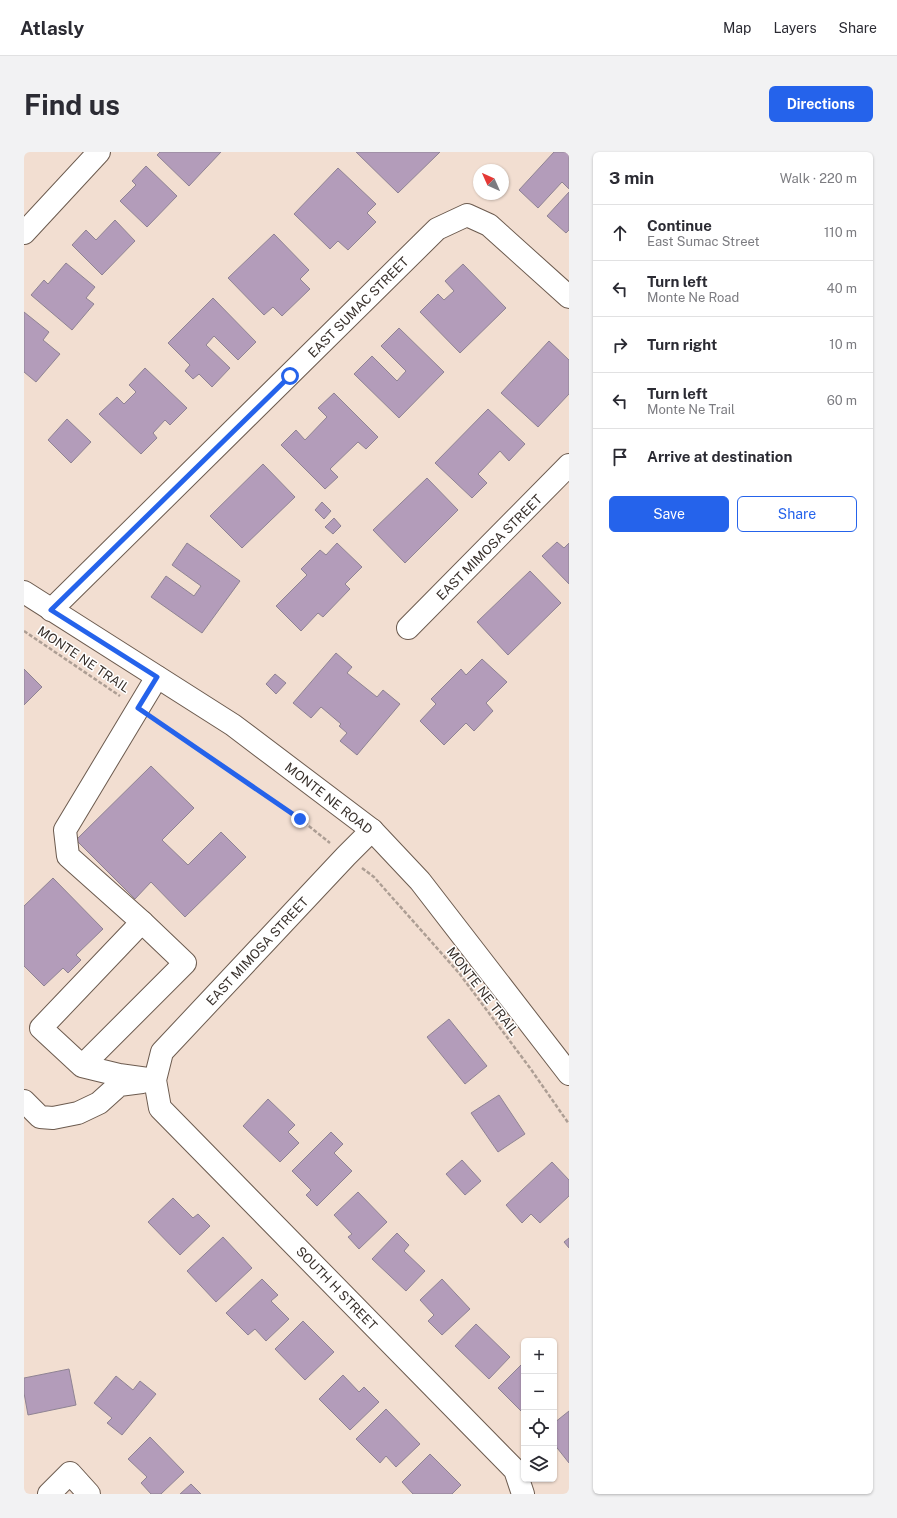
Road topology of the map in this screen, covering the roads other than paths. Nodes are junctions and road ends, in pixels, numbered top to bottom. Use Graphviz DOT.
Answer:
graph roads {
  1 [pos="99,152"];
  2 [pos="24,233"];
  3 [pos="569,297"];
  4 [pos="569,465"];
  5 [pos="24,592"];
  6 [pos="51,610"];
  7 [pos="408,628"];
  8 [pos="157,677"];
  9 [pos="372,830"];
  10 [pos="142,922"];
  11 [pos="82,1066"];
  12 [pos="569,1074"];
  13 [pos="155,1080"];
  14 [pos="24,1101"];
  15 [pos="49,1494"];
  16 [pos="89,1494"];
  17 [pos="523,1494"];
  1 -- 2 [label="street"];
  3 -- 6 [label="street, EAST SUMAC STREET"];
  4 -- 7 [label="street, EAST MIMOSA STREET"];
  5 -- 6 [label="street, MONTE NE ROAD"];
  6 -- 8 [label="street, MONTE NE ROAD"];
  8 -- 9 [label="street, MONTE NE ROAD"];
  8 -- 10 [label="street"];
  9 -- 12 [label="street, MONTE NE ROAD"];
  9 -- 13 [label="street, EAST MIMOSA STREET"];
  10 -- 11 [label="street"];
  10 -- 11 [label="street"];
  11 -- 13 [label="street"];
  13 -- 14 [label="street"];
  13 -- 17 [label="street, SOUTH H STREET"];
  15 -- 16 [label="street"];
}
